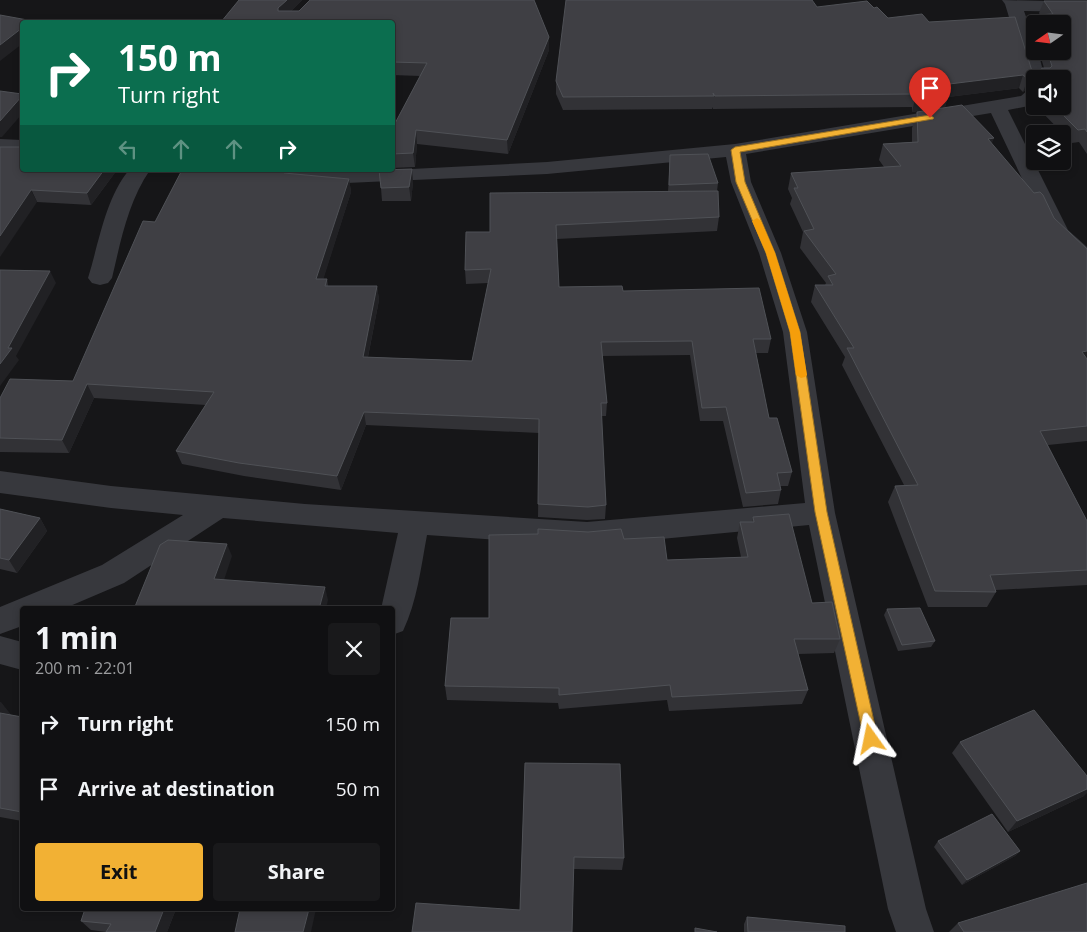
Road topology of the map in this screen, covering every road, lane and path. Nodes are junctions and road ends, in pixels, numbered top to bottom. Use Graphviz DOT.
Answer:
graph roads {
  1 [pos="1011,1"];
  2 [pos="1087,7"];
  3 [pos="1034,70"];
  4 [pos="1026,101"];
  5 [pos="997,106"];
  6 [pos="0,145"];
  7 [pos="20,146"];
  8 [pos="735,150"];
  9 [pos="138,172"];
  10 [pos="300,172"];
  11 [pos="1087,259"];
  12 [pos="100,278"];
  13 [pos="0,482"];
  14 [pos="218,507"];
  15 [pos="821,512"];
  16 [pos="415,522"];
  17 [pos="37,606"];
  18 [pos="395,612"];
  19 [pos="20,613"];
  20 [pos="0,621"];
  21 [pos="0,650"];
  22 [pos="20,655"];
  23 [pos="915,932"];
  1 -- 2 [label="street"];
  1 -- 3 [label="street"];
  4 -- 5 [label="street"];
  5 -- 8 [label="street"];
  5 -- 11 [label="street"];
  6 -- 7 [label="street"];
  8 -- 10 [label="street"];
  8 -- 15 [label="street"];
  9 -- 12 [label="street"];
  13 -- 14 [label="street"];
  14 -- 16 [label="street"];
  14 -- 17 [label="street"];
  15 -- 16 [label="street"];
  15 -- 23 [label="street"];
  16 -- 18 [label="street"];
  19 -- 20 [label="street"];
  21 -- 22 [label="street"];
}
